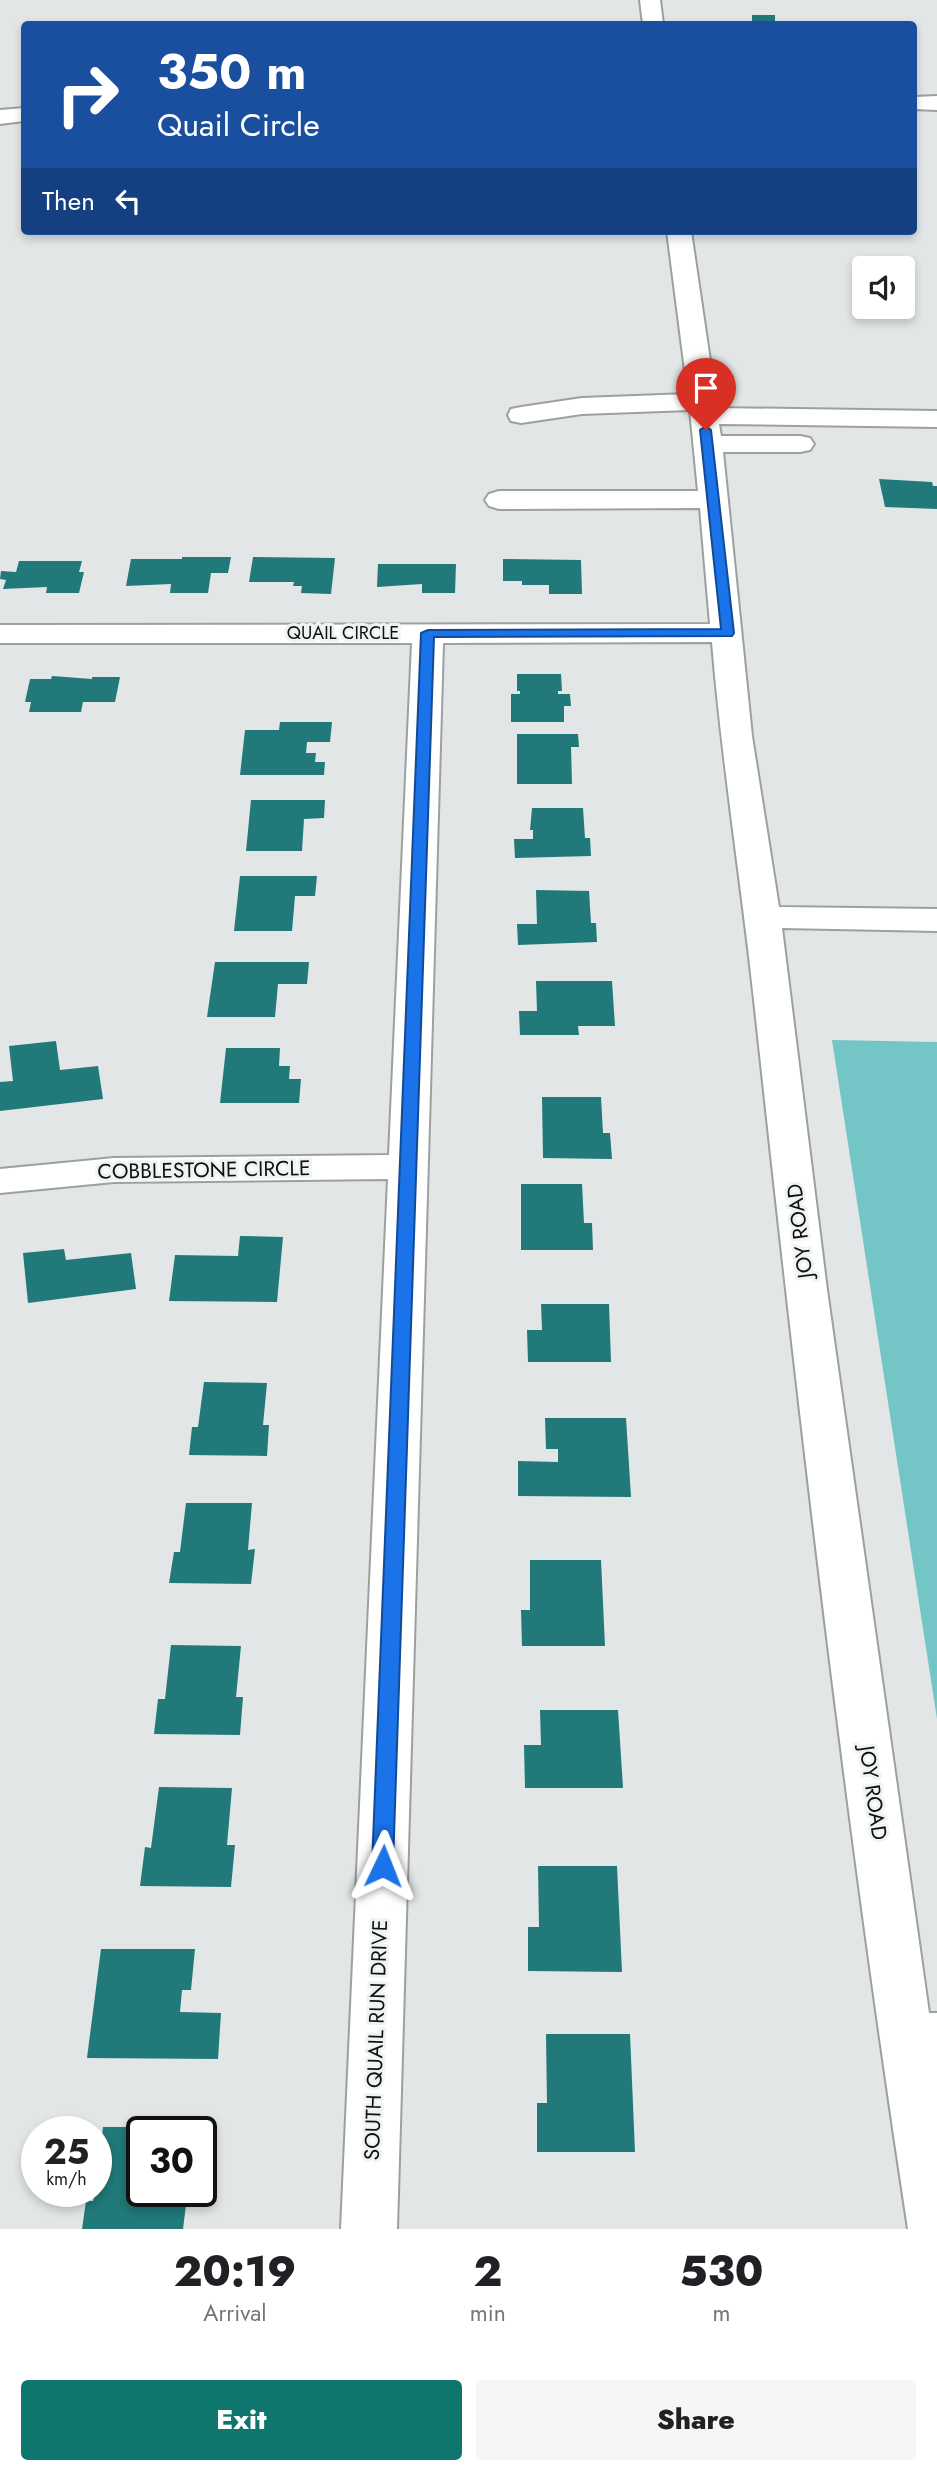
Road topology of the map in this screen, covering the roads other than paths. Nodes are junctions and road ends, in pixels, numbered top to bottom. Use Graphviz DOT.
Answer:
graph roads {
  1 [pos="650,0"];
  2 [pos="653,21"];
  3 [pos="917,103"];
  4 [pos="937,103"];
  5 [pos="21,115"];
  6 [pos="917,116"];
  7 [pos="937,116"];
  8 [pos="0,117"];
  9 [pos="680,235"];
  10 [pos="521,415"];
  11 [pos="937,419"];
  12 [pos="704,421"];
  13 [pos="826,444"];
  14 [pos="867,444"];
  15 [pos="937,444"];
  16 [pos="713,499"];
  17 [pos="499,500"];
  18 [pos="428,633"];
  19 [pos="727,633"];
  20 [pos="0,634"];
  21 [pos="763,917"];
  22 [pos="937,920"];
  23 [pos="408,1167"];
  24 [pos="0,1181"];
  25 [pos="921,2035"];
  26 [pos="369,2229"];
  27 [pos="936,2229"];
  1 -- 2 [label="street"];
  3 -- 4 [label="street"];
  5 -- 8 [label="street"];
  6 -- 7 [label="street"];
  9 -- 12 [label="street, JOY ROAD"];
  10 -- 12 [label="street"];
  11 -- 12 [label="street"];
  12 -- 13 [label="street"];
  12 -- 16 [label="street, JOY ROAD"];
  14 -- 15 [label="street"];
  16 -- 17 [label="street"];
  16 -- 19 [label="street, JOY ROAD"];
  18 -- 19 [label="street, QUAIL CIRCLE"];
  18 -- 20 [label="street, QUAIL CIRCLE"];
  18 -- 23 [label="street, SOUTH QUAIL RUN DRIVE"];
  19 -- 21 [label="street, JOY ROAD"];
  21 -- 22 [label="street"];
  21 -- 25 [label="street, JOY ROAD"];
  23 -- 24 [label="street, COBBLESTONE CIRCLE"];
  23 -- 26 [label="street, SOUTH QUAIL RUN DRIVE"];
  25 -- 27 [label="street, JOY ROAD"];
}
